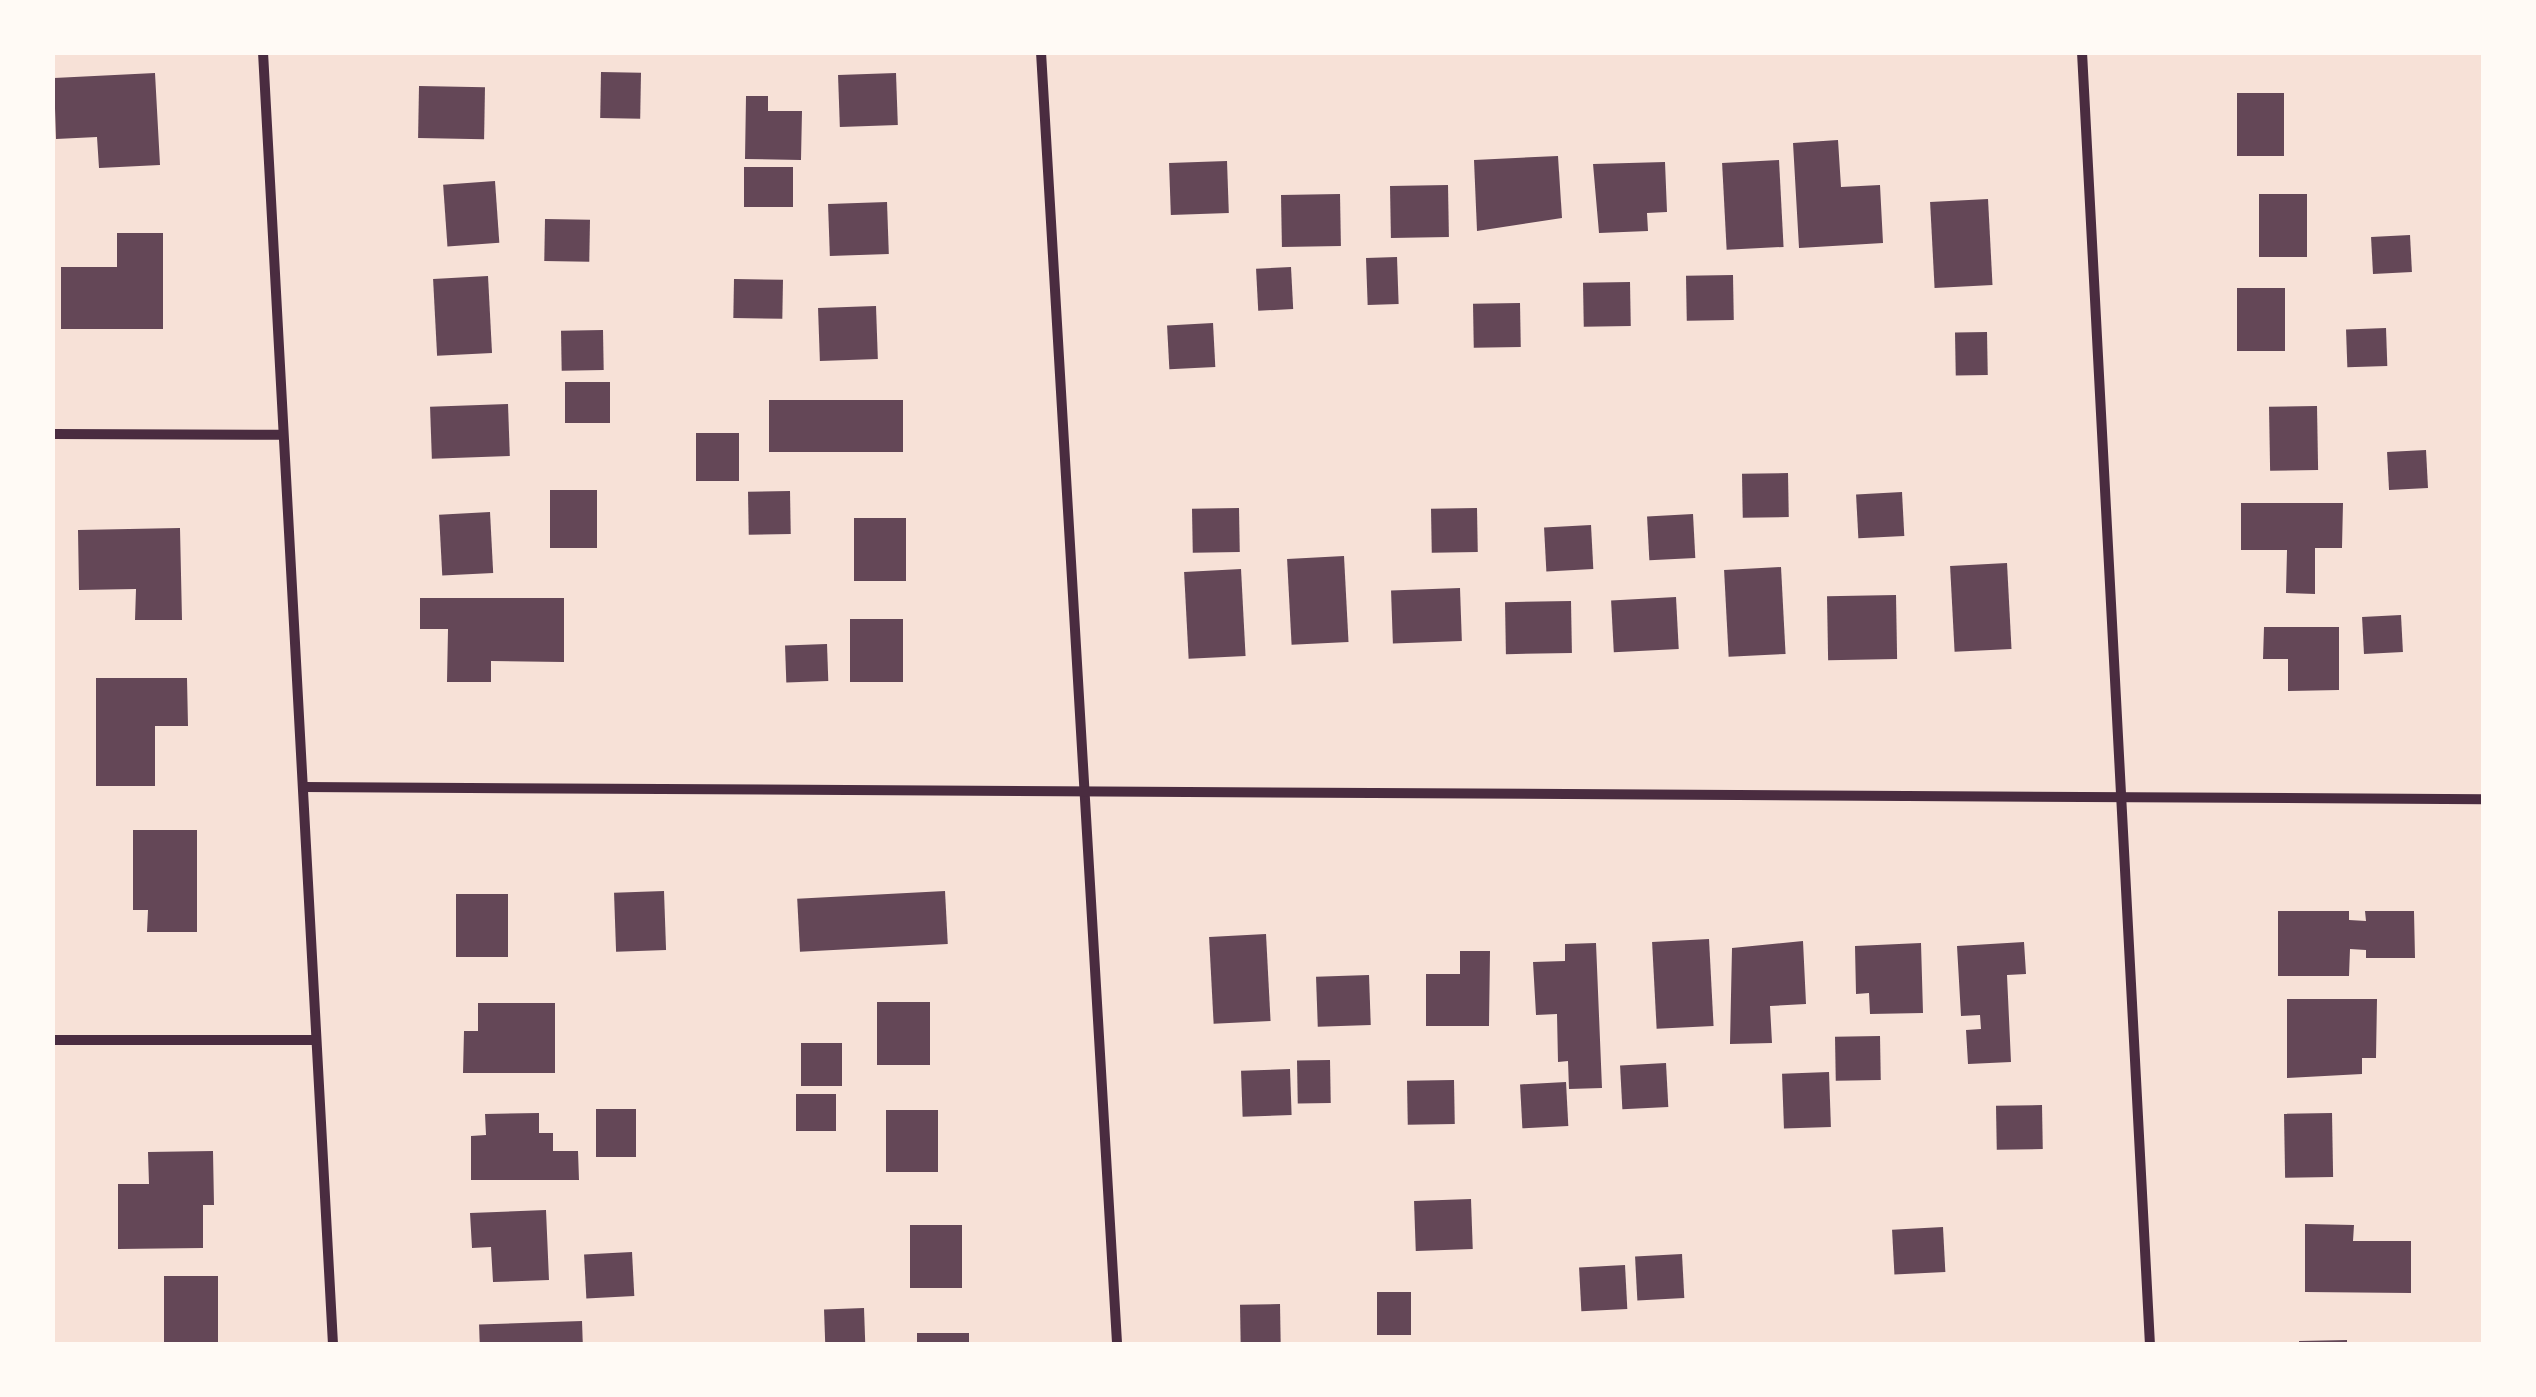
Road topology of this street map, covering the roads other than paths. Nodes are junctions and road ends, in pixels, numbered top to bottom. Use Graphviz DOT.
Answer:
graph roads {
  1 [pos="263,52"];
  2 [pos="1041,52"];
  3 [pos="2082,52"];
  4 [pos="52,434"];
  5 [pos="282,434"];
  6 [pos="303,788"];
  7 [pos="1084,792"];
  8 [pos="2125,795"];
  9 [pos="2484,799"];
  10 [pos="52,1040"];
  11 [pos="316,1040"];
  12 [pos="333,1344"];
  13 [pos="1117,1344"];
  14 [pos="2150,1344"];
  1 -- 5 [label="street"];
  2 -- 7 [label="street"];
  3 -- 8 [label="street"];
  4 -- 5 [label="street"];
  5 -- 6 [label="street"];
  6 -- 7 [label="street"];
  6 -- 11 [label="street"];
  7 -- 8 [label="street"];
  7 -- 13 [label="street"];
  8 -- 9 [label="street"];
  8 -- 14 [label="street"];
  10 -- 11 [label="street"];
  11 -- 12 [label="street"];
}
